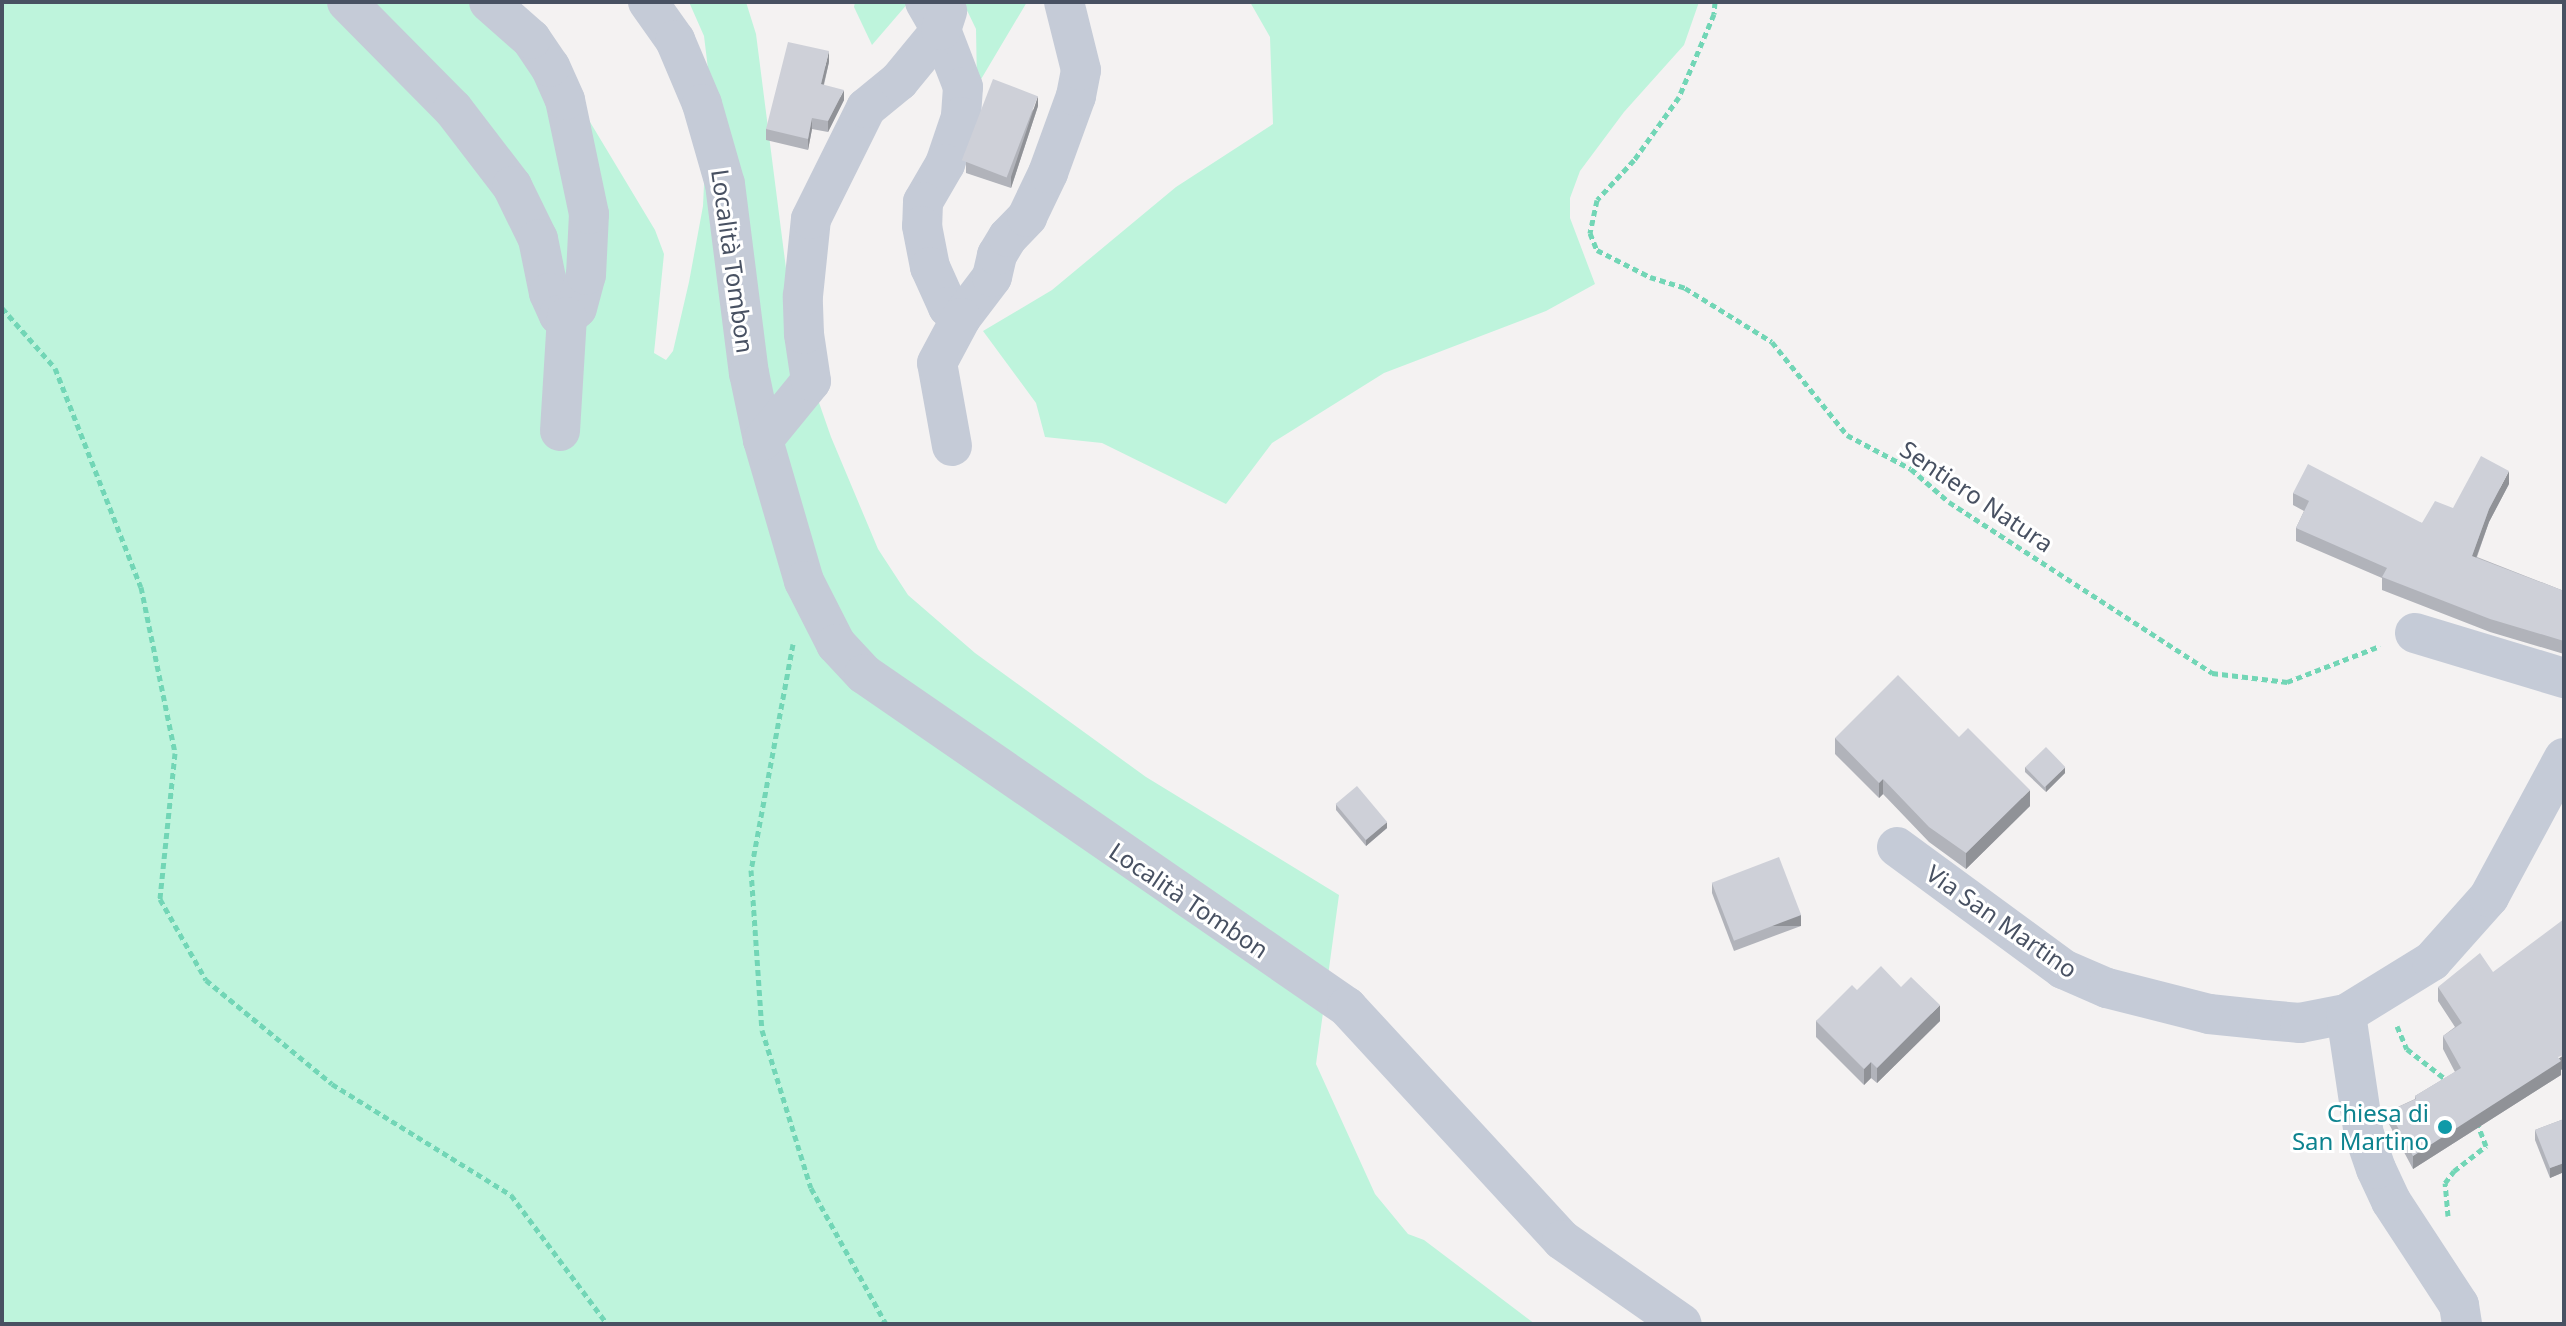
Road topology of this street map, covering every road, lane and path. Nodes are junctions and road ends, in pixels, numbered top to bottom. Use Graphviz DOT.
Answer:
graph roads {
  1 [pos="347,2"];
  2 [pos="489,2"];
  3 [pos="648,2"];
  4 [pos="1064,2"];
  5 [pos="1715,2"];
  6 [pos="939,11"];
  7 [pos="2,308"];
  8 [pos="567,317"];
  9 [pos="961,318"];
  10 [pos="560,431"];
  11 [pos="763,440"];
  12 [pos="952,446"];
  13 [pos="2415,633"];
  14 [pos="793,642"];
  15 [pos="2564,678"];
  16 [pos="2564,758"];
  17 [pos="1897,847"];
  18 [pos="2382,992"];
  19 [pos="2346,1014"];
  20 [pos="2453,1088"];
  21 [pos="2476,1118"];
  22 [pos="2442,1279"];
  23 [pos="607,1324"];
  24 [pos="886,1324"];
  25 [pos="1682,1324"];
  26 [pos="2462,1324"];
  1 -- 8 [label="street"];
  2 -- 8 [label="street"];
  3 -- 11 [label="street, Località Tombon"];
  4 -- 9 [label="street"];
  5 -- 13 [label="path, Sentiero Natura"];
  6 -- 9 [label="street"];
  6 -- 11 [label="street"];
  7 -- 23 [label="path"];
  8 -- 10 [label="street"];
  9 -- 12 [label="street"];
  11 -- 25 [label="street, Località Tombon"];
  13 -- 15 [label="street"];
  14 -- 24 [label="path"];
  16 -- 18 [label="street, Via San Martino"];
  17 -- 19 [label="street, Via San Martino"];
  18 -- 19 [label="street, Via San Martino"];
  18 -- 20 [label="path"];
  19 -- 22 [label="street"];
  21 -- 22 [label="path"];
  22 -- 26 [label="street"];
}
